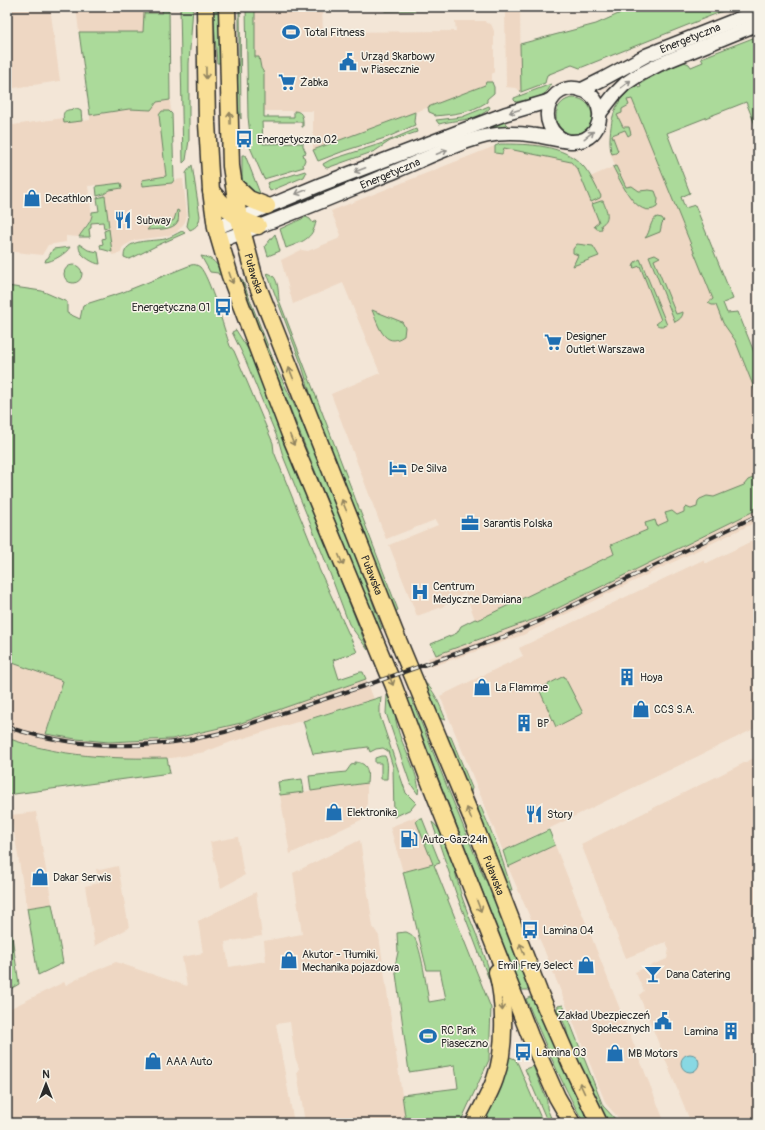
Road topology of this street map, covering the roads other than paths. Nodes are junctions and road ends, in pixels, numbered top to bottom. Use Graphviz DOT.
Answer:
graph roads {
  1 [pos="205,7"];
  2 [pos="227,7"];
  3 [pos="758,11"];
  4 [pos="758,24"];
  5 [pos="581,90"];
  6 [pos="552,99"];
  7 [pos="600,114"];
  8 [pos="566,141"];
  9 [pos="234,185"];
  10 [pos="211,191"];
  11 [pos="267,206"];
  12 [pos="241,226"];
  13 [pos="258,226"];
  14 [pos="217,234"];
  15 [pos="492,939"];
  16 [pos="474,1123"];
  17 [pos="572,1123"];
  18 [pos="599,1123"];
  1 -- 10 [label="main road, Puławska, one-way"];
  9 -- 2 [label="main road, Puławska, one-way"];
  3 -- 5 [label="street, Energetyczna"];
  7 -- 4 [label="street, Energetyczna, one-way"];
  5 -- 6 [label="street, Energetyczna"];
  5 -- 7 [label="street"];
  6 -- 8 [label="street"];
  6 -- 11 [label="street, Energetyczna, one-way"];
  8 -- 7 [label="street, Energetyczna, one-way"];
  13 -- 8 [label="street, Energetyczna, one-way"];
  9 -- 11 [label="main road"];
  9 -- 12 [label="main road, Puławska"];
  10 -- 12 [label="main road"];
  10 -- 14 [label="main road, Puławska"];
  11 -- 12 [label="street, Energetyczna"];
  12 -- 13 [label="main road"];
  12 -- 14 [label="street, Energetyczna"];
  18 -- 12 [label="main road, Puławska, one-way"];
  14 -- 15 [label="main road, Puławska, one-way"];
  15 -- 16 [label="main road, one-way"];
  15 -- 17 [label="main road, Puławska"];
}
